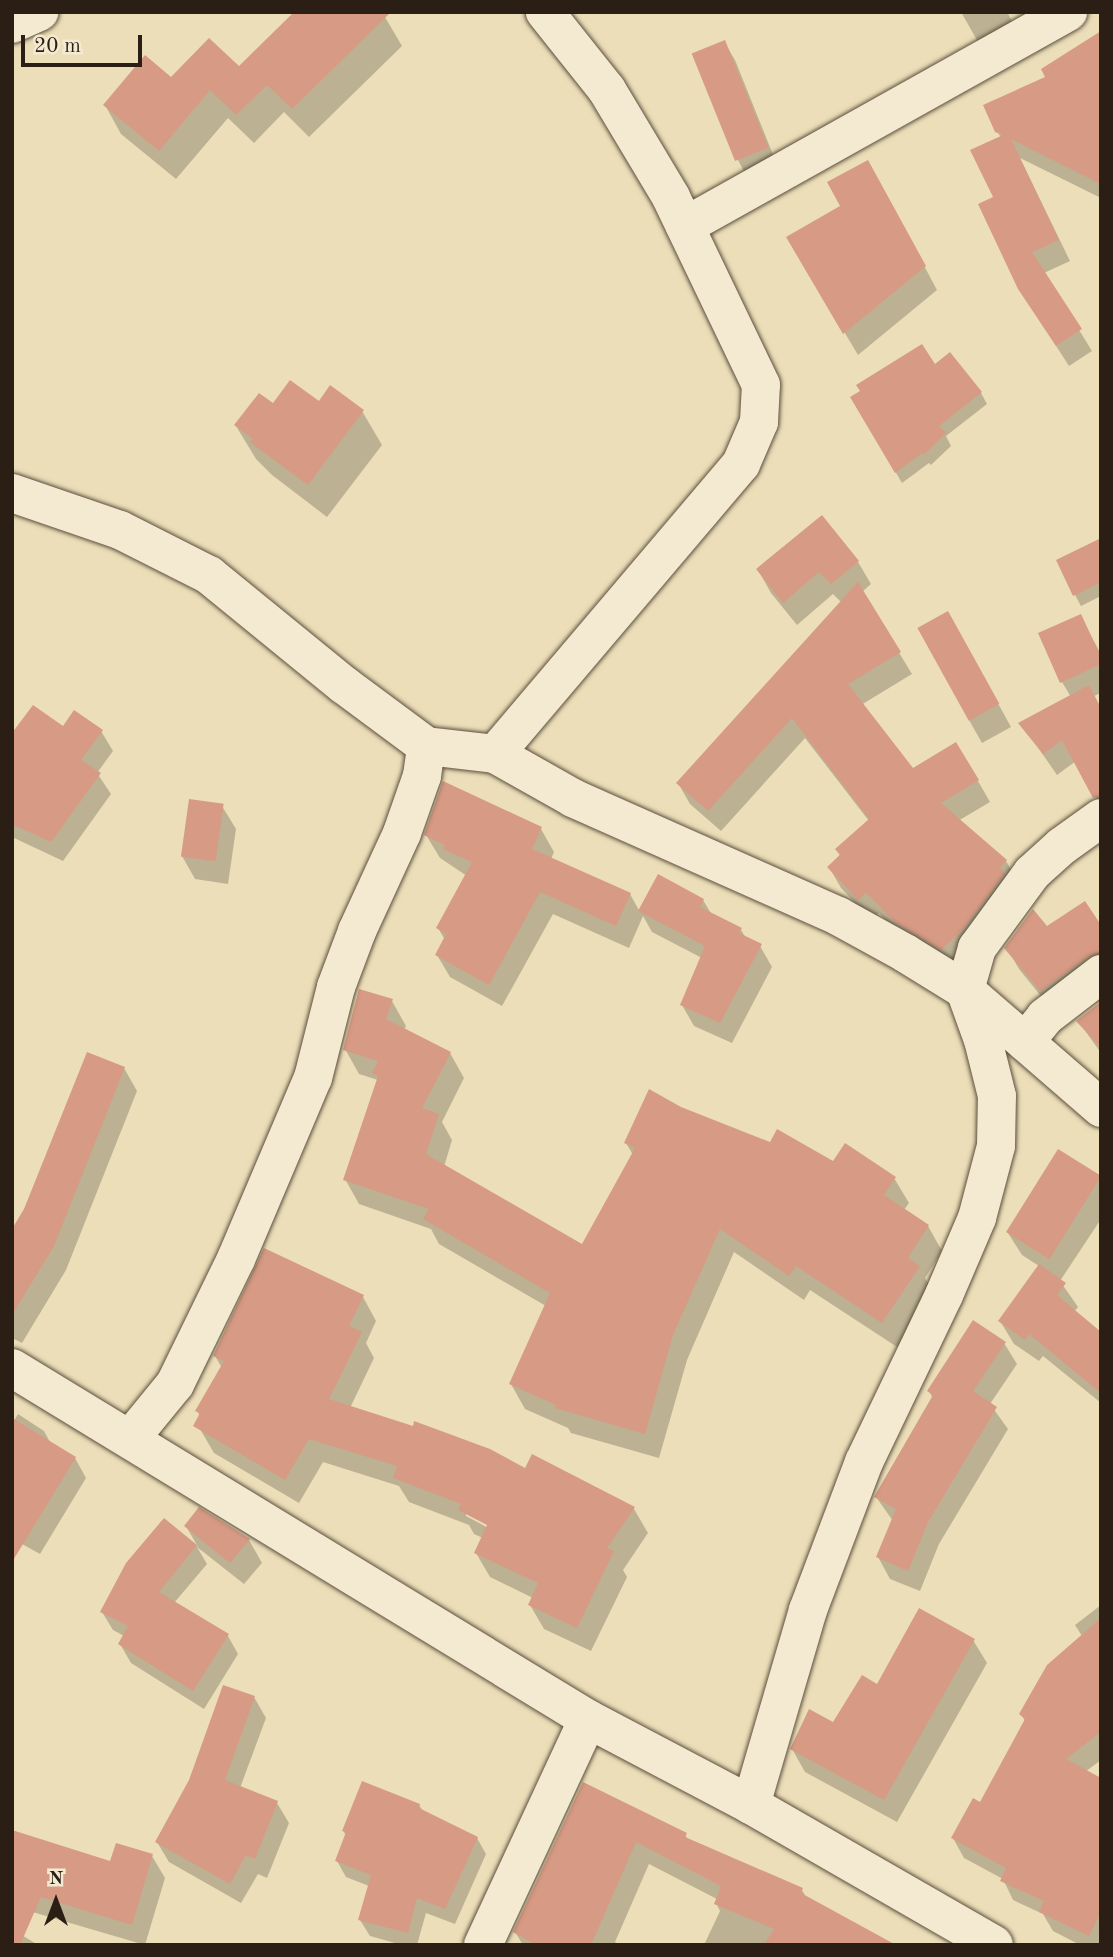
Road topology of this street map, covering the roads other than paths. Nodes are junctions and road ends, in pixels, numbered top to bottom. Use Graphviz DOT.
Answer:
graph roads {
  1 [pos="39,12"];
  2 [pos="545,12"];
  3 [pos="1068,12"];
  4 [pos="12,24"];
  5 [pos="685,226"];
  6 [pos="12,493"];
  7 [pos="426,746"];
  8 [pos="495,754"];
  9 [pos="1101,818"];
  10 [pos="1101,974"];
  11 [pos="965,990"];
  12 [pos="1025,1042"];
  13 [pos="1101,1108"];
  14 [pos="12,1368"];
  15 [pos="130,1439"];
  16 [pos="588,1719"];
  17 [pos="751,1805"];
  18 [pos="483,1945"];
  19 [pos="994,1945"];
  1 -- 4 [label="street"];
  2 -- 5 [label="street"];
  3 -- 5 [label="street"];
  5 -- 8 [label="street"];
  6 -- 7 [label="street"];
  7 -- 8 [label="street"];
  7 -- 15 [label="street"];
  8 -- 11 [label="street"];
  9 -- 11 [label="street"];
  10 -- 12 [label="street"];
  11 -- 12 [label="street"];
  11 -- 17 [label="street"];
  12 -- 13 [label="street"];
  14 -- 15 [label="street"];
  15 -- 16 [label="street"];
  16 -- 17 [label="street"];
  16 -- 18 [label="street"];
  17 -- 19 [label="street"];
}
